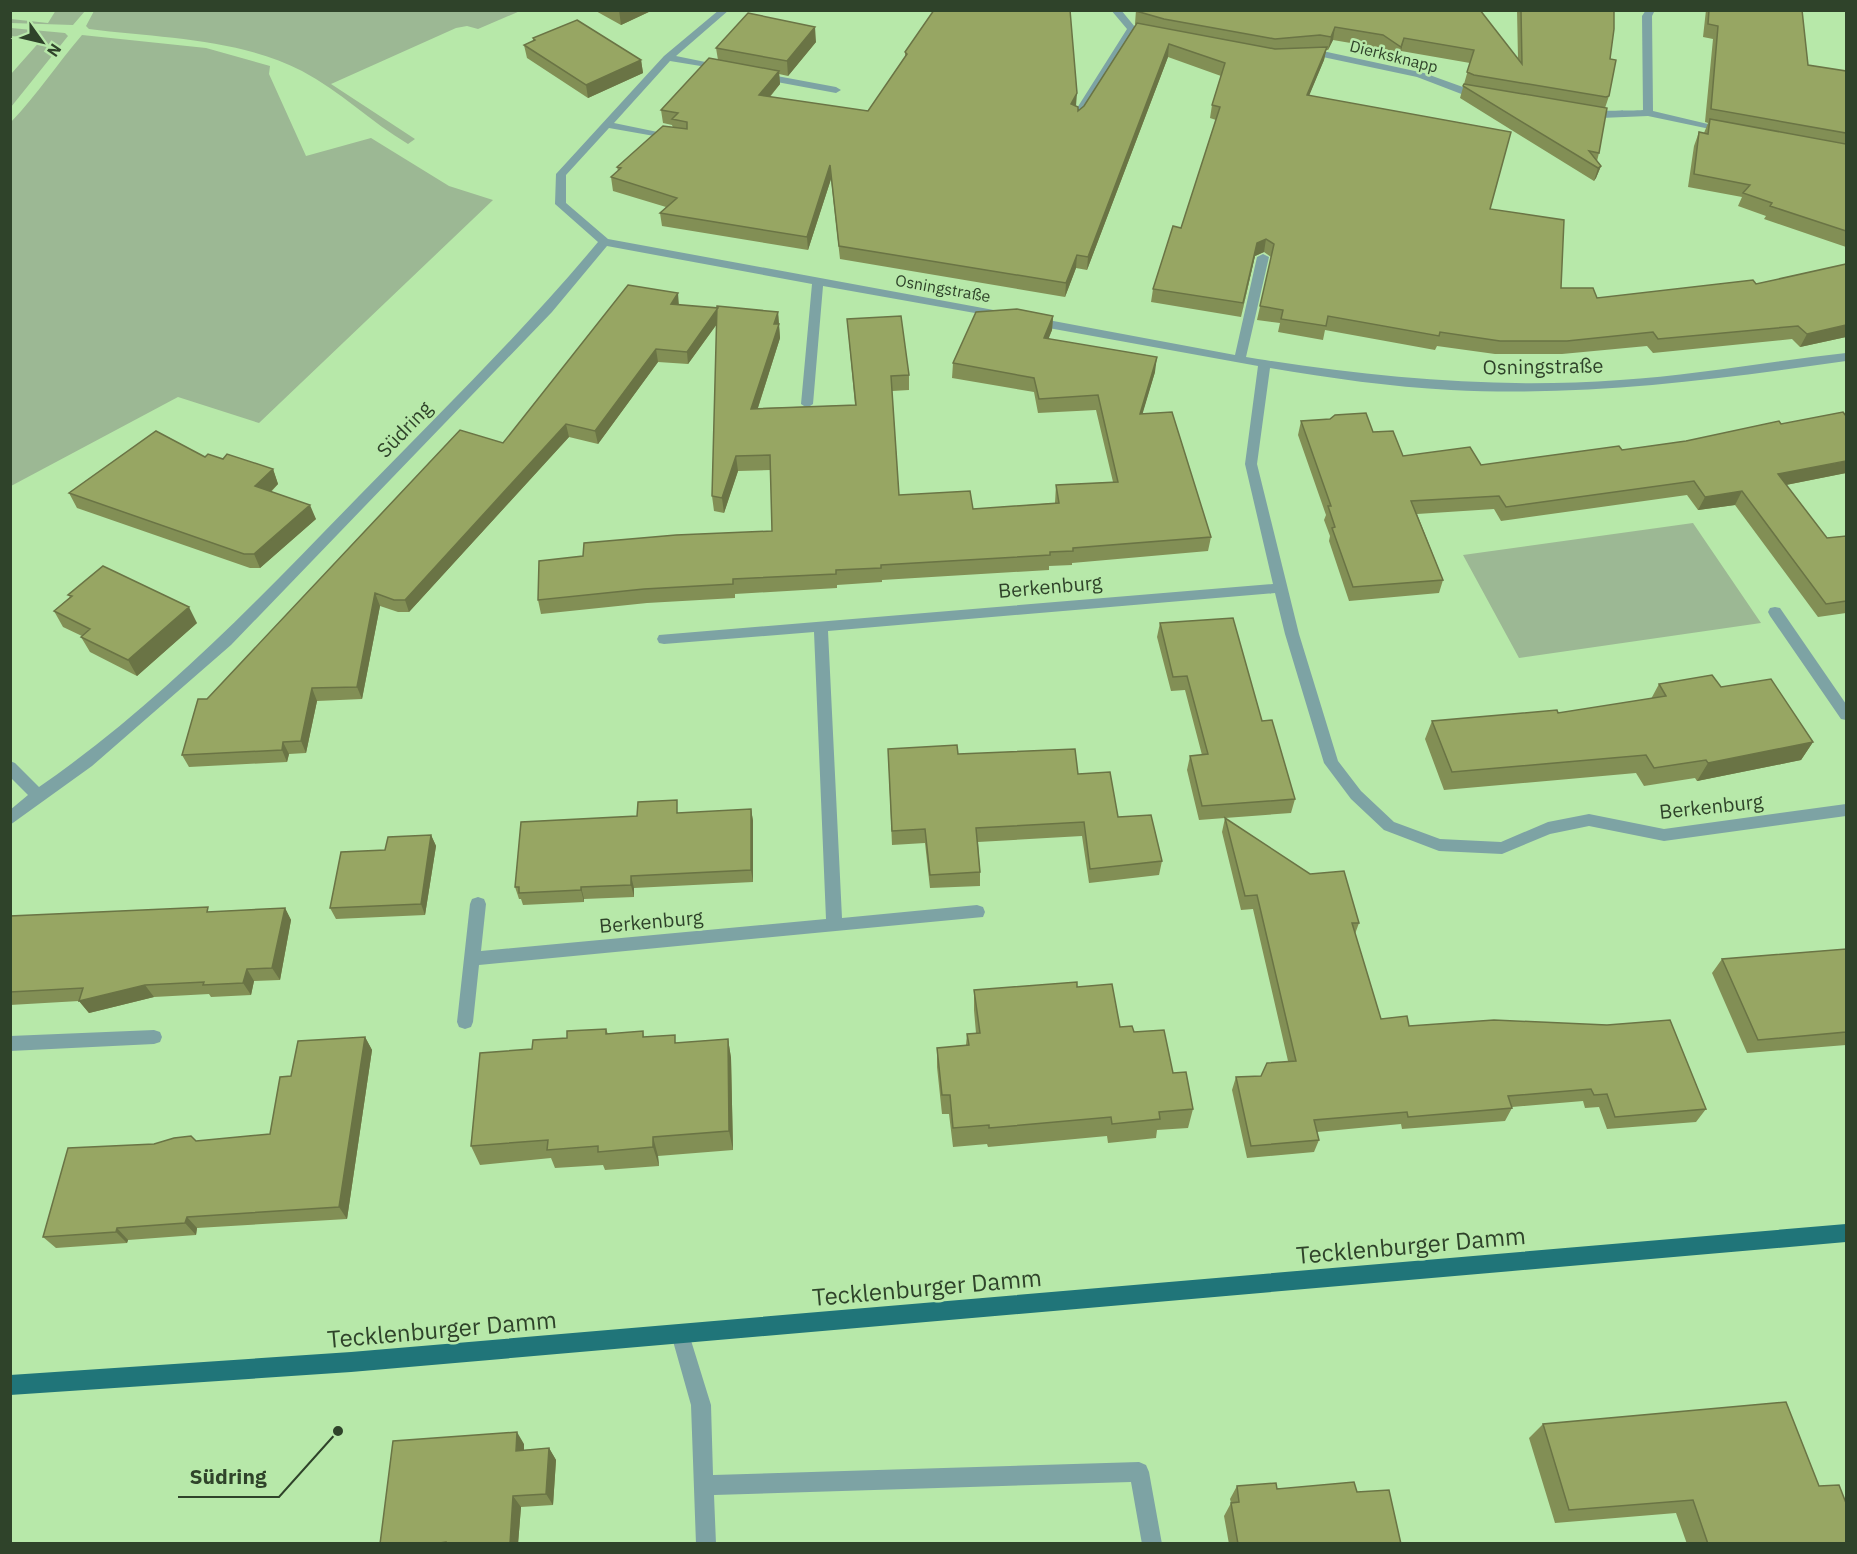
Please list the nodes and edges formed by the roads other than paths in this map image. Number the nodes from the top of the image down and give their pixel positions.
1 (725, 10) edge
2 (1114, 10) edge
3 (1652, 10) edge
4 (1132, 29) junction
5 (1161, 37) edge
6 (1295, 55) edge
7 (668, 58) junction
8 (737, 71) edge
9 (749, 74) edge
10 (836, 90) dead end
11 (1490, 97) edge
12 (1579, 111) edge
13 (1648, 112) junction
14 (1077, 116) edge
15 (608, 125) junction
16 (1732, 132) edge
17 (683, 139) edge
18 (604, 242) junction
19 (1263, 257) edge
20 (818, 283) junction
21 (1846, 357) edge
22 (1240, 358) junction
23 (1265, 363) junction
24 (807, 404) edge
25 (1282, 588) junction
26 (1774, 612) dead end
27 (821, 626) junction
28 (663, 639) dead end
29 (1846, 716) edge
30 (10, 767) edge
31 (38, 796) junction
32 (1846, 810) edge
33 (10, 819) edge
34 (478, 904) dead end
35 (977, 912) dead end
36 (834, 926) junction
37 (471, 959) junction
38 (465, 1022) dead end
39 (154, 1037) dead end
40 (10, 1044) edge
41 (1846, 1233) edge
42 (680, 1334) junction
43 (10, 1385) edge
44 (704, 1485) junction
45 (706, 1544) edge
46 (1152, 1544) edge

1 - 7 street
2 - 4 street
3 - 13 street
4 - 5 street
4 - 14 street
6 - 11 street, Dierksknapp
7 - 8 street
7 - 15 street
9 - 10 street
12 - 13 street
13 - 16 street
15 - 17 street
15 - 18 street
18 - 20 street, Osningstraße
18 - 31 street, Südring
19 - 22 street
20 - 22 street, Osningstraße
20 - 24 street
21 - 23 street, Osningstraße
22 - 23 street, Osningstraße
23 - 25 street, Berkenburg
25 - 27 street, Berkenburg
25 - 32 street, Berkenburg
26 - 29 street
27 - 28 street, Berkenburg
27 - 36 street
30 - 31 street
31 - 33 street, Südring
34 - 37 street
35 - 36 street, Berkenburg
36 - 37 street, Berkenburg
37 - 38 street
39 - 40 street
41 - 42 main road, Tecklenburger Damm
42 - 43 main road, Tecklenburger Damm
42 - 44 street
44 - 45 street
44 - 46 street

